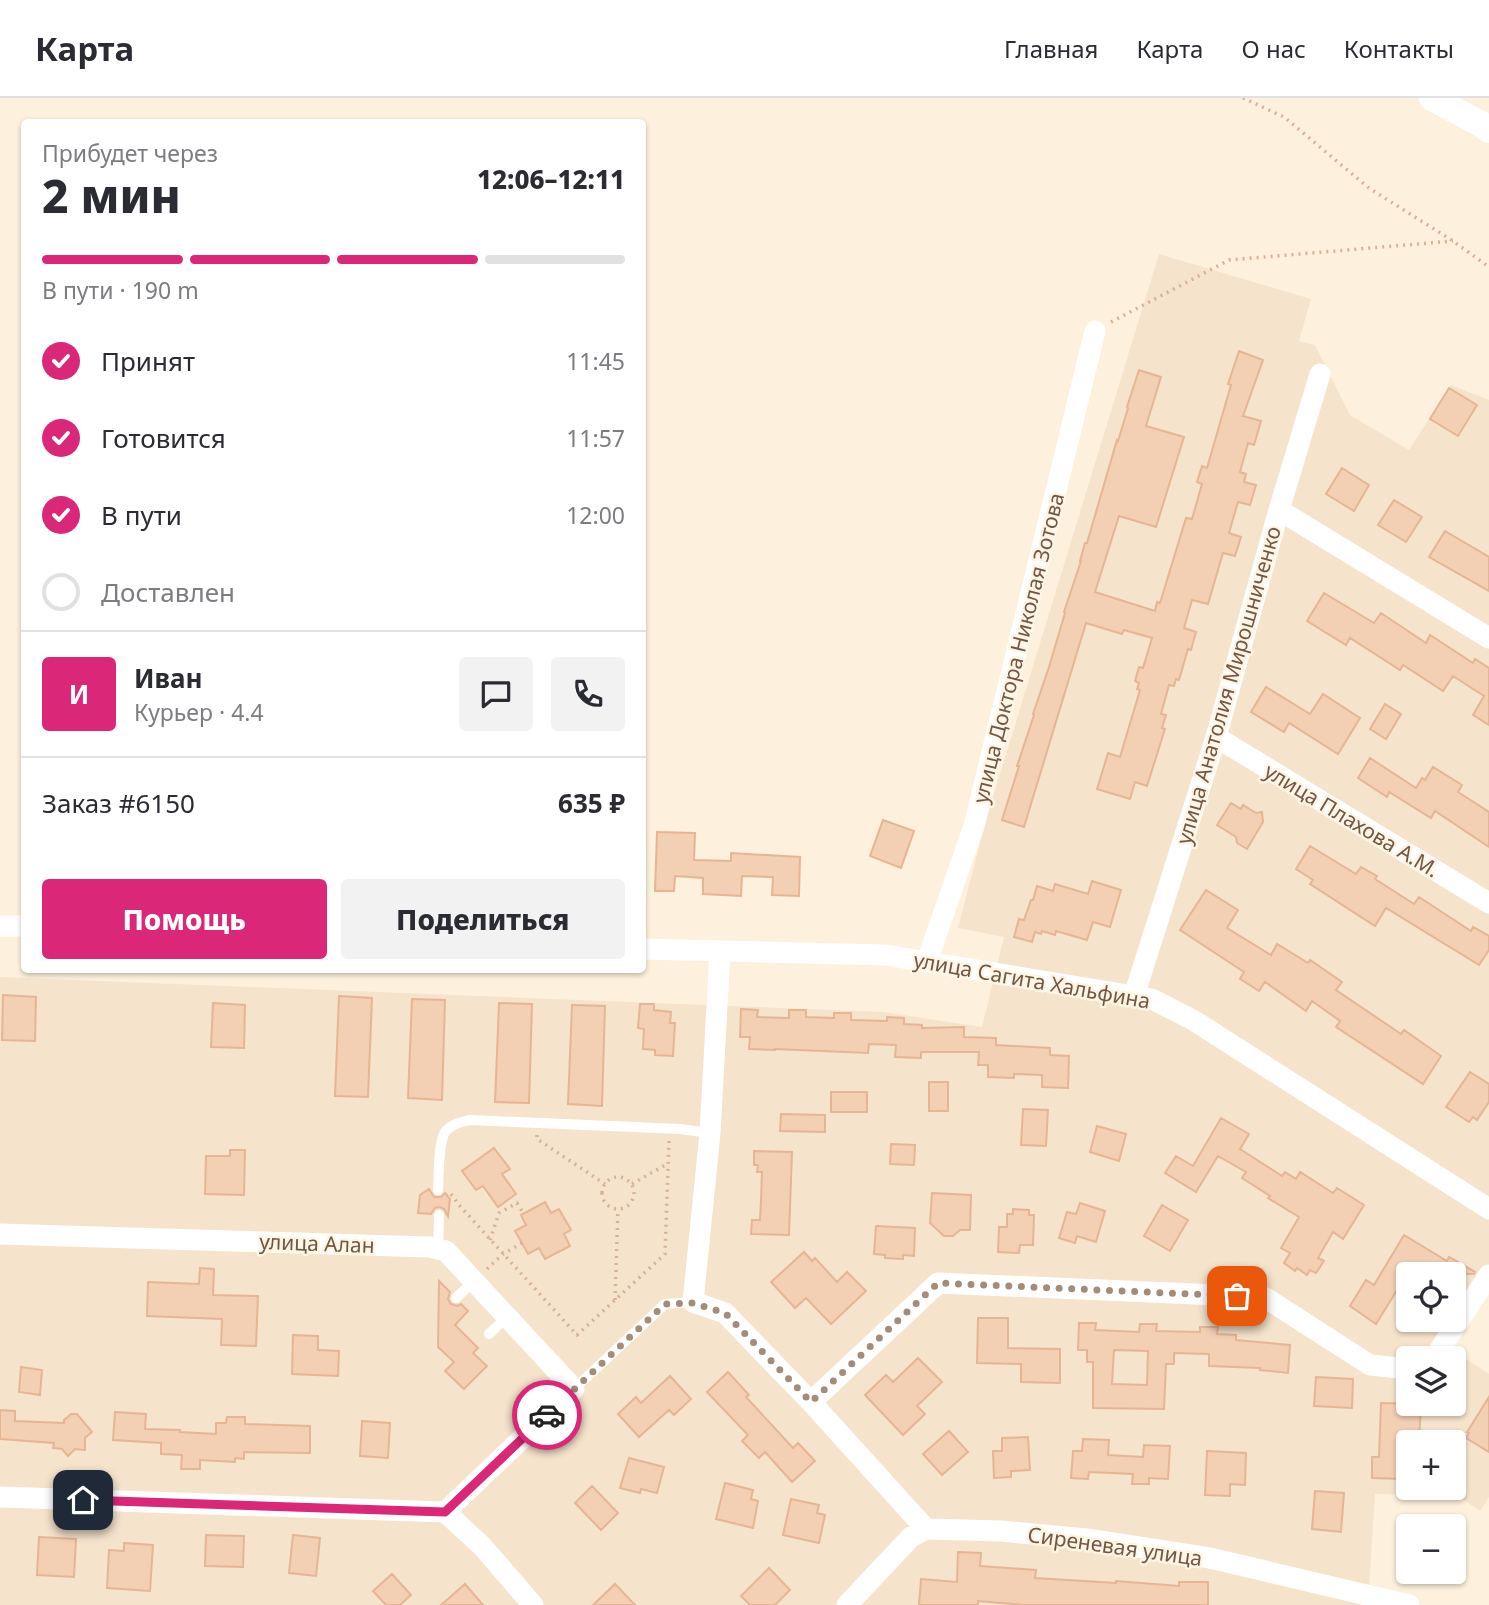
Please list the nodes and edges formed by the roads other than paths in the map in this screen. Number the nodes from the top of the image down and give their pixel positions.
1 (1432, 98) edge
2 (1489, 130) edge
3 (1095, 331) road end
4 (1320, 374) dead end
5 (1279, 510) junction
6 (1489, 638) edge
7 (1216, 737) junction
8 (1489, 903) edge
9 (0, 926) edge
10 (21, 926) edge
11 (646, 949) edge
12 (720, 952) junction
13 (927, 961) junction
14 (1134, 996) junction
15 (710, 1133) junction
16 (438, 1184) road end
17 (1489, 1209) edge
18 (439, 1215) dead end
19 (0, 1234) edge
20 (438, 1249) junction
21 (1489, 1275) edge
22 (474, 1281) junction
23 (456, 1298) dead end
24 (693, 1303) junction
25 (507, 1317) junction
26 (489, 1334) dead end
27 (1442, 1346) edge
28 (1396, 1368) edge
29 (574, 1389) junction
30 (811, 1402) junction
31 (0, 1497) edge
32 (445, 1512) junction
33 (926, 1530) junction
34 (533, 1605) edge
35 (847, 1605) edge
36 (1409, 1605) edge

1 - 2 street
3 - 13 street, улица Доктора Николая Зотова
4 - 5 street, улица Анатолия Мирошниченко
5 - 6 street
5 - 7 street, улица Анатолия Мирошниченко
7 - 8 street, улица Плахова А.М.
7 - 14 street, улица Анатолия Мирошниченко
9 - 10 street
11 - 12 street, улица Сагита Хальфина
12 - 13 street, улица Сагита Хальфина
12 - 15 street
13 - 14 street, улица Сагита Хальфина
14 - 17 street, улица Сагита Хальфина
15 - 16 lane
15 - 24 street
18 - 20 lane
19 - 20 street, улица Алан
20 - 22 street
21 - 27 street
22 - 23 lane
22 - 25 street
24 - 29 lane
24 - 30 street
25 - 26 lane
25 - 29 street
28 - 30 street
29 - 32 street
30 - 33 street
31 - 32 street
32 - 34 street
33 - 35 street
33 - 36 street, Сиреневая улица

